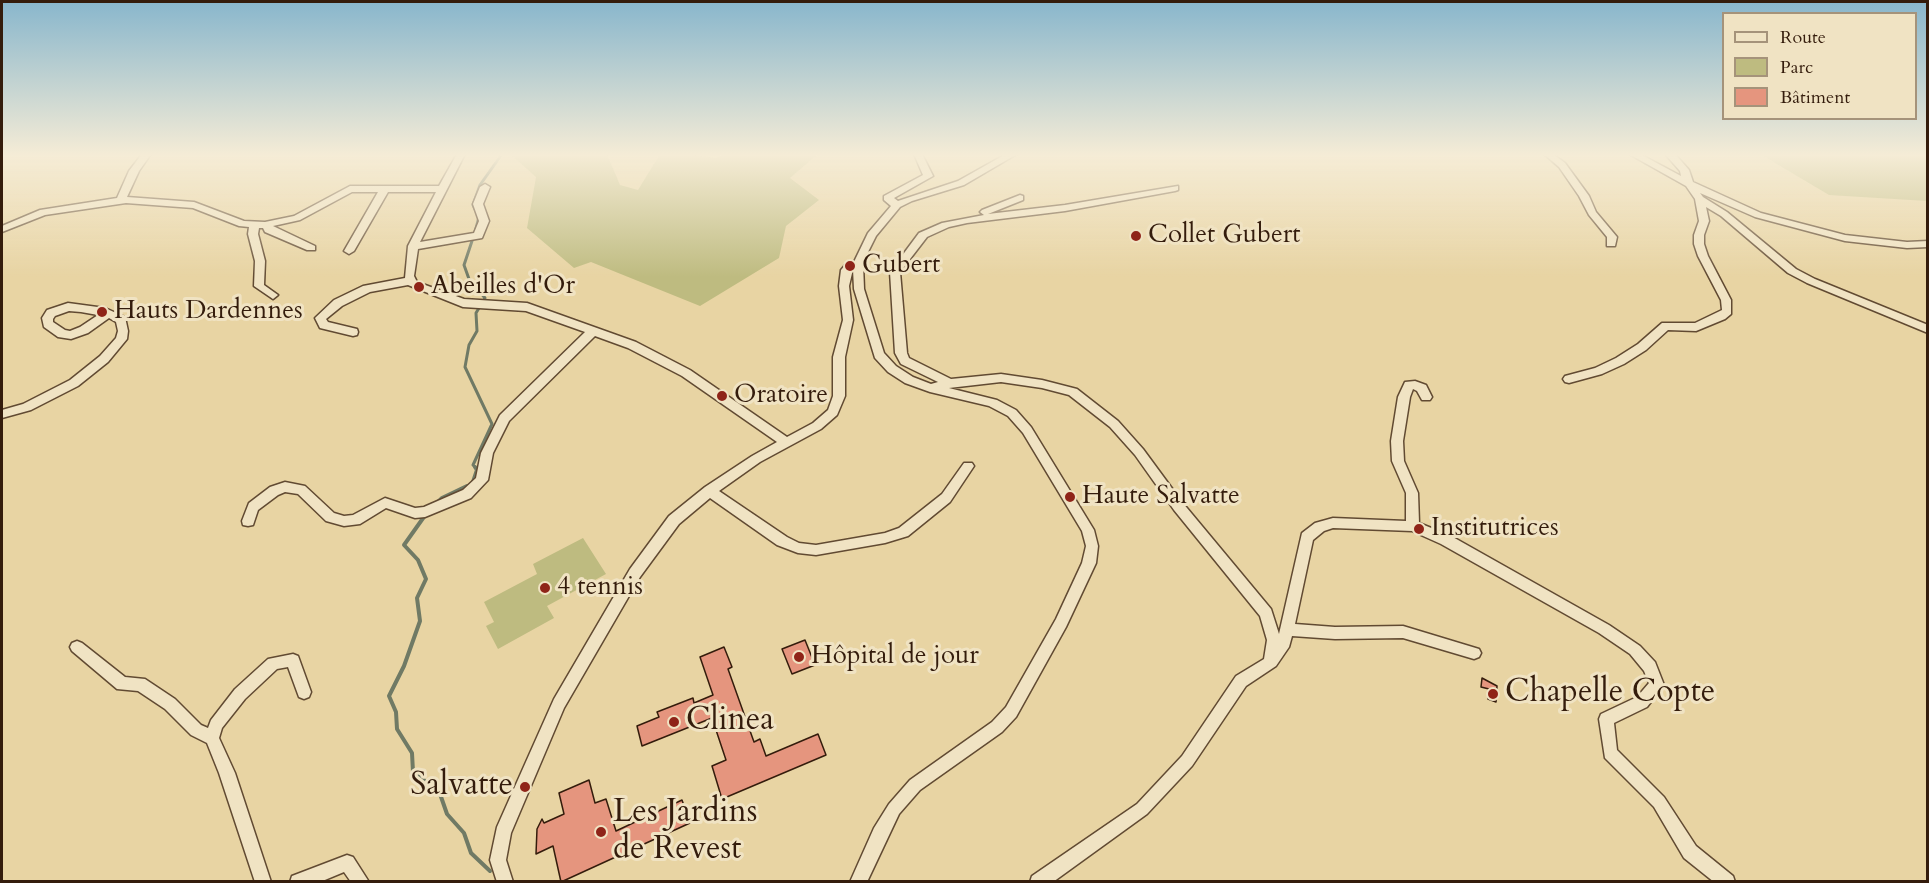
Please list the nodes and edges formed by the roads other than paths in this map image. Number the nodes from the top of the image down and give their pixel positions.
1 (123, 195) edge
2 (337, 195) edge
3 (381, 195) edge
4 (439, 195) edge
5 (482, 195) edge
6 (892, 195) edge
7 (921, 195) edge
8 (1135, 195) edge
9 (1583, 195) edge
10 (1697, 195) edge
11 (1713, 195) edge
12 (1020, 198) dead end
13 (1700, 199) junction
14 (121, 200) junction
15 (897, 205) junction
16 (967, 220) junction
17 (267, 225) junction
18 (254, 226) junction
19 (2, 229) edge
20 (1611, 244) dead end
21 (1928, 244) edge
22 (413, 246) junction
23 (311, 248) dead end
24 (349, 251) dead end
25 (858, 264) junction
26 (410, 281) junction
27 (273, 295) dead end
28 (109, 313) junction
29 (1928, 329) edge
30 (593, 331) junction
31 (353, 332) dead end
32 (1569, 379) dead end
33 (950, 383) junction
34 (930, 388) junction
35 (1426, 397) dead end
36 (2, 414) edge
37 (786, 442) junction
38 (968, 466) dead end
39 (710, 491) junction
40 (248, 521) dead end
41 (1413, 526) junction
42 (1286, 630) junction
43 (77, 647) dead end
44 (1474, 653) dead end
45 (1271, 662) junction
46 (304, 692) dead end
47 (212, 738) junction
48 (263, 882) edge
49 (298, 882) edge
50 (361, 882) edge
51 (505, 882) edge
52 (858, 882) edge
53 (1038, 882) edge
54 (1727, 882) edge

1 - 14 street
2 - 17 street
3 - 24 street
4 - 22 street
5 - 22 street
6 - 15 street
7 - 15 street
8 - 16 street
9 - 20 street
10 - 13 street
11 - 21 street
12 - 16 street
13 - 29 street
13 - 32 street
14 - 18 street
14 - 19 street
15 - 25 street
16 - 33 street
17 - 18 street
17 - 23 street
18 - 27 street
22 - 26 street
25 - 34 street
25 - 37 street
26 - 30 street
26 - 31 street
28 - 28 street
28 - 36 street
30 - 37 street
30 - 40 street
33 - 34 street
33 - 45 street
34 - 52 street
35 - 41 street
37 - 39 street
38 - 39 street
39 - 51 street
41 - 42 street
41 - 54 street
42 - 44 street
42 - 45 street
43 - 47 street
45 - 53 street
46 - 47 street
47 - 48 street
49 - 50 street

